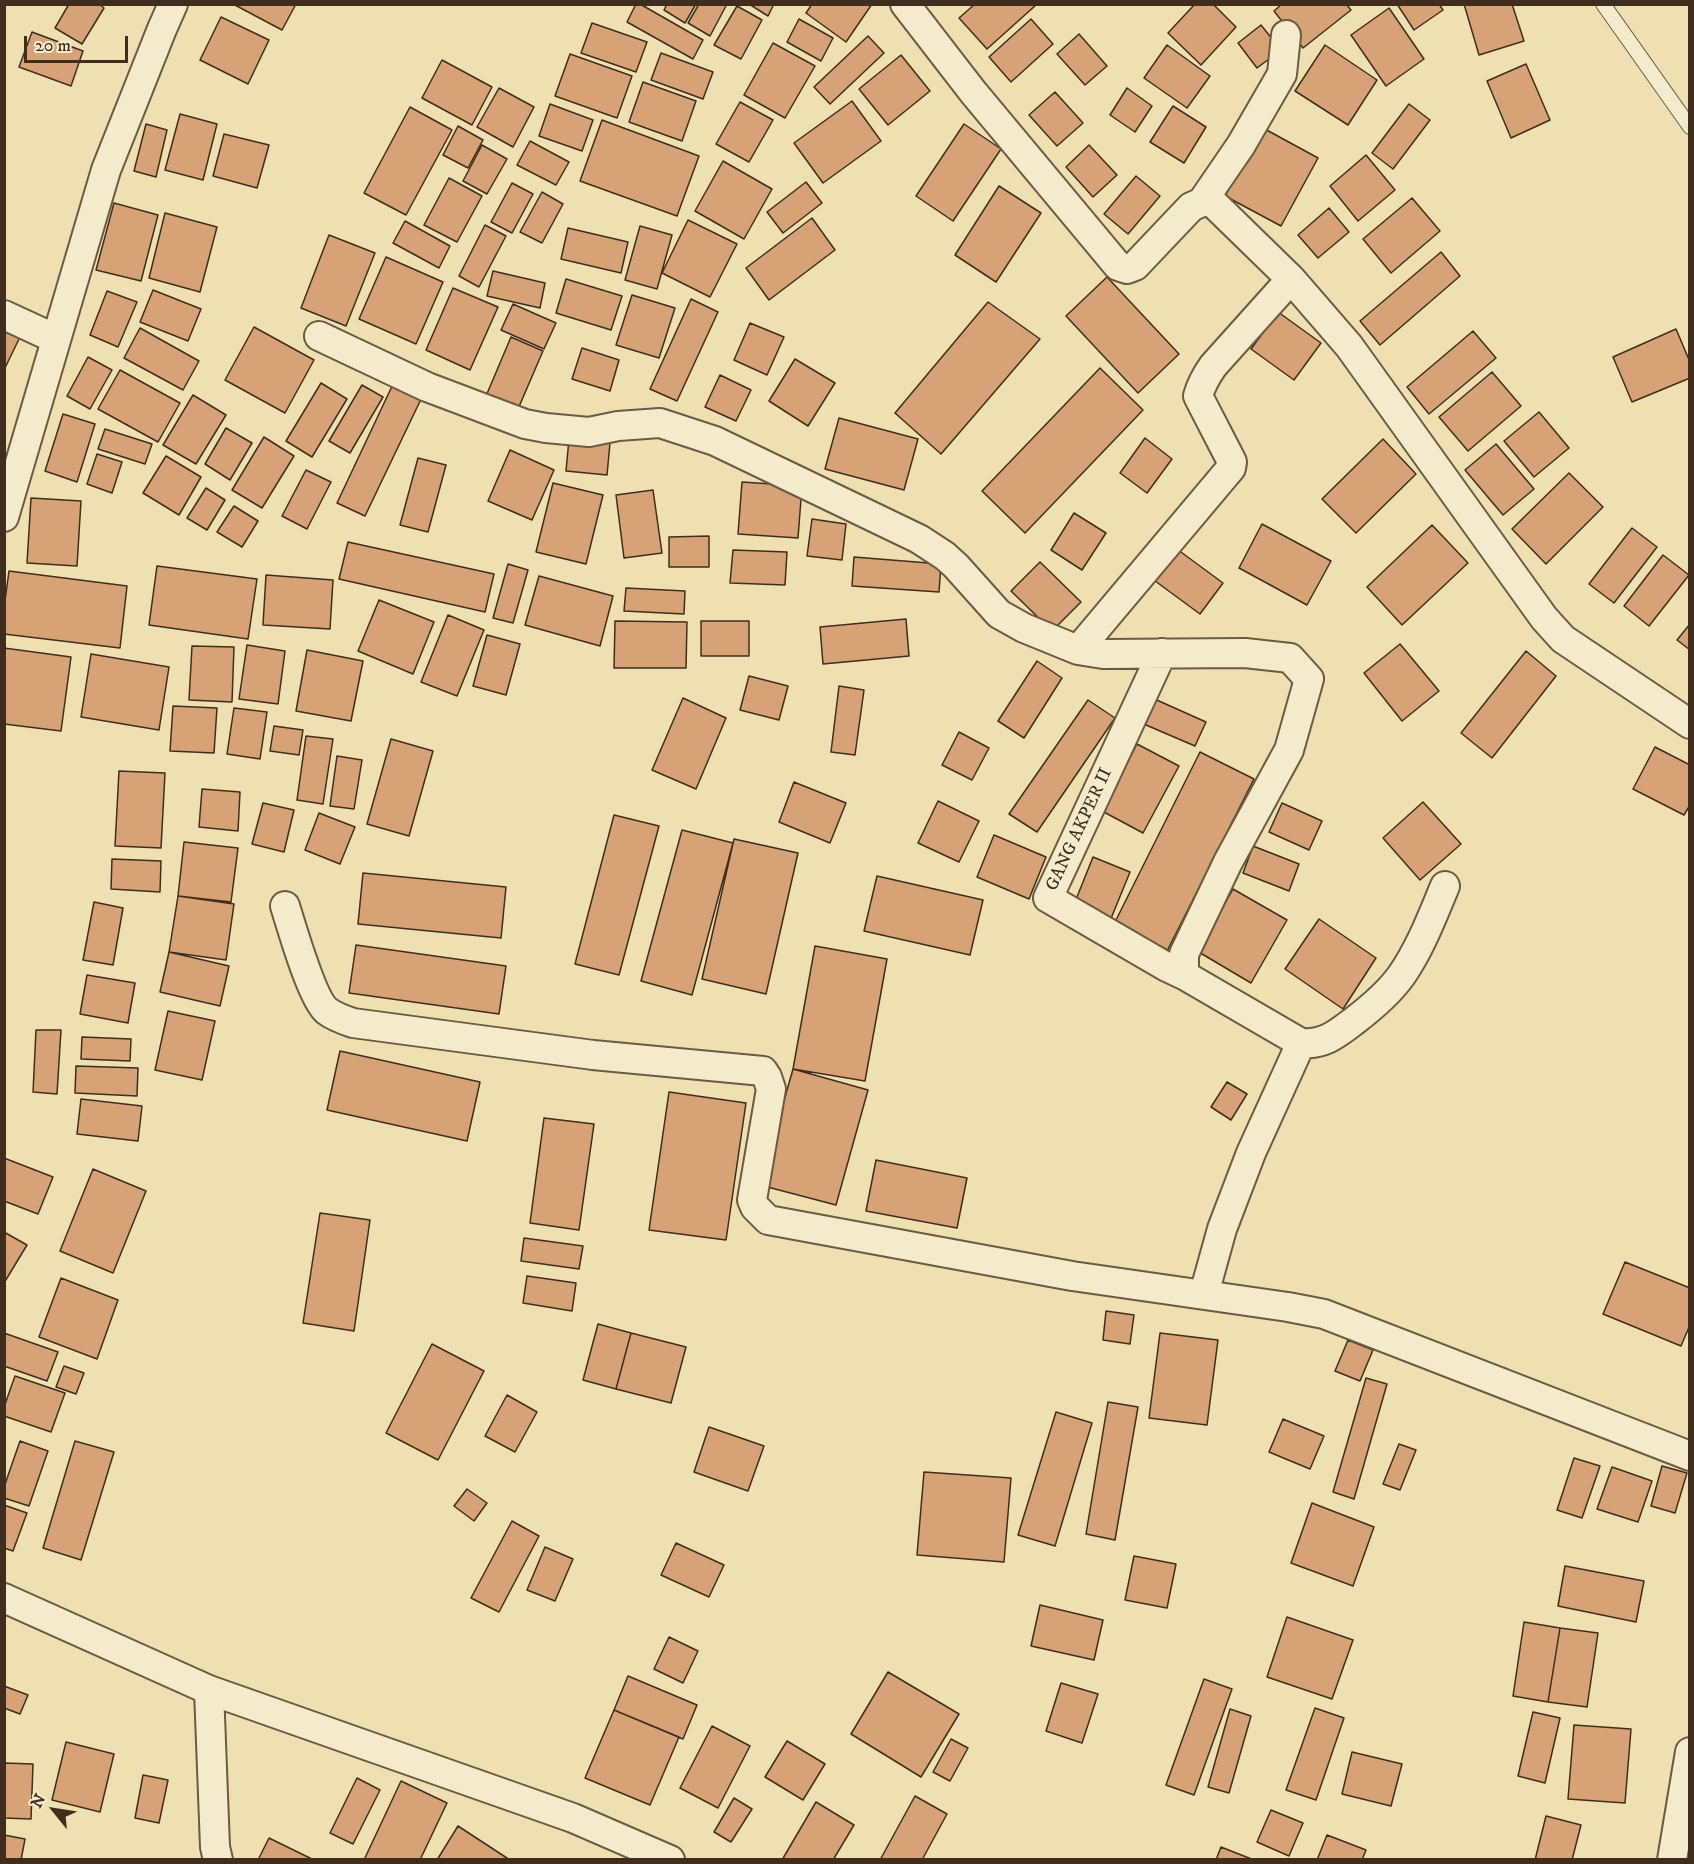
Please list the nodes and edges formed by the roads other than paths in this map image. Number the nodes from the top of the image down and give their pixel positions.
1 (173, 4) edge
2 (905, 4) edge
3 (1603, 4) edge
4 (1286, 35) dead end
5 (1689, 127) edge
6 (1202, 202) junction
7 (1291, 279) junction
8 (4, 315) edge
9 (319, 336) dead end
10 (56, 339) junction
11 (4, 517) edge
12 (1078, 650) junction
13 (1162, 653) junction
14 (1689, 724) edge
15 (1445, 886) dead end
16 (285, 906) dead end
17 (1184, 975) junction
18 (1301, 1043) junction
19 (1204, 1294) junction
20 (1689, 1456) edge
21 (4, 1598) edge
22 (209, 1690) junction
23 (1689, 1752) edge
24 (218, 1860) edge
25 (670, 1860) edge
26 (1672, 1860) edge

1 - 10 street
2 - 6 street
3 - 5 lane
4 - 6 street
6 - 7 street
7 - 12 street
7 - 14 street
8 - 10 street
9 - 12 street
10 - 11 street
12 - 13 street
13 - 17 street, GANG AKPER II
13 - 17 street
15 - 18 street
16 - 19 street
17 - 18 street, GANG AKPER II
18 - 19 street
19 - 20 street
21 - 22 street
22 - 24 street
22 - 25 street
23 - 26 street

